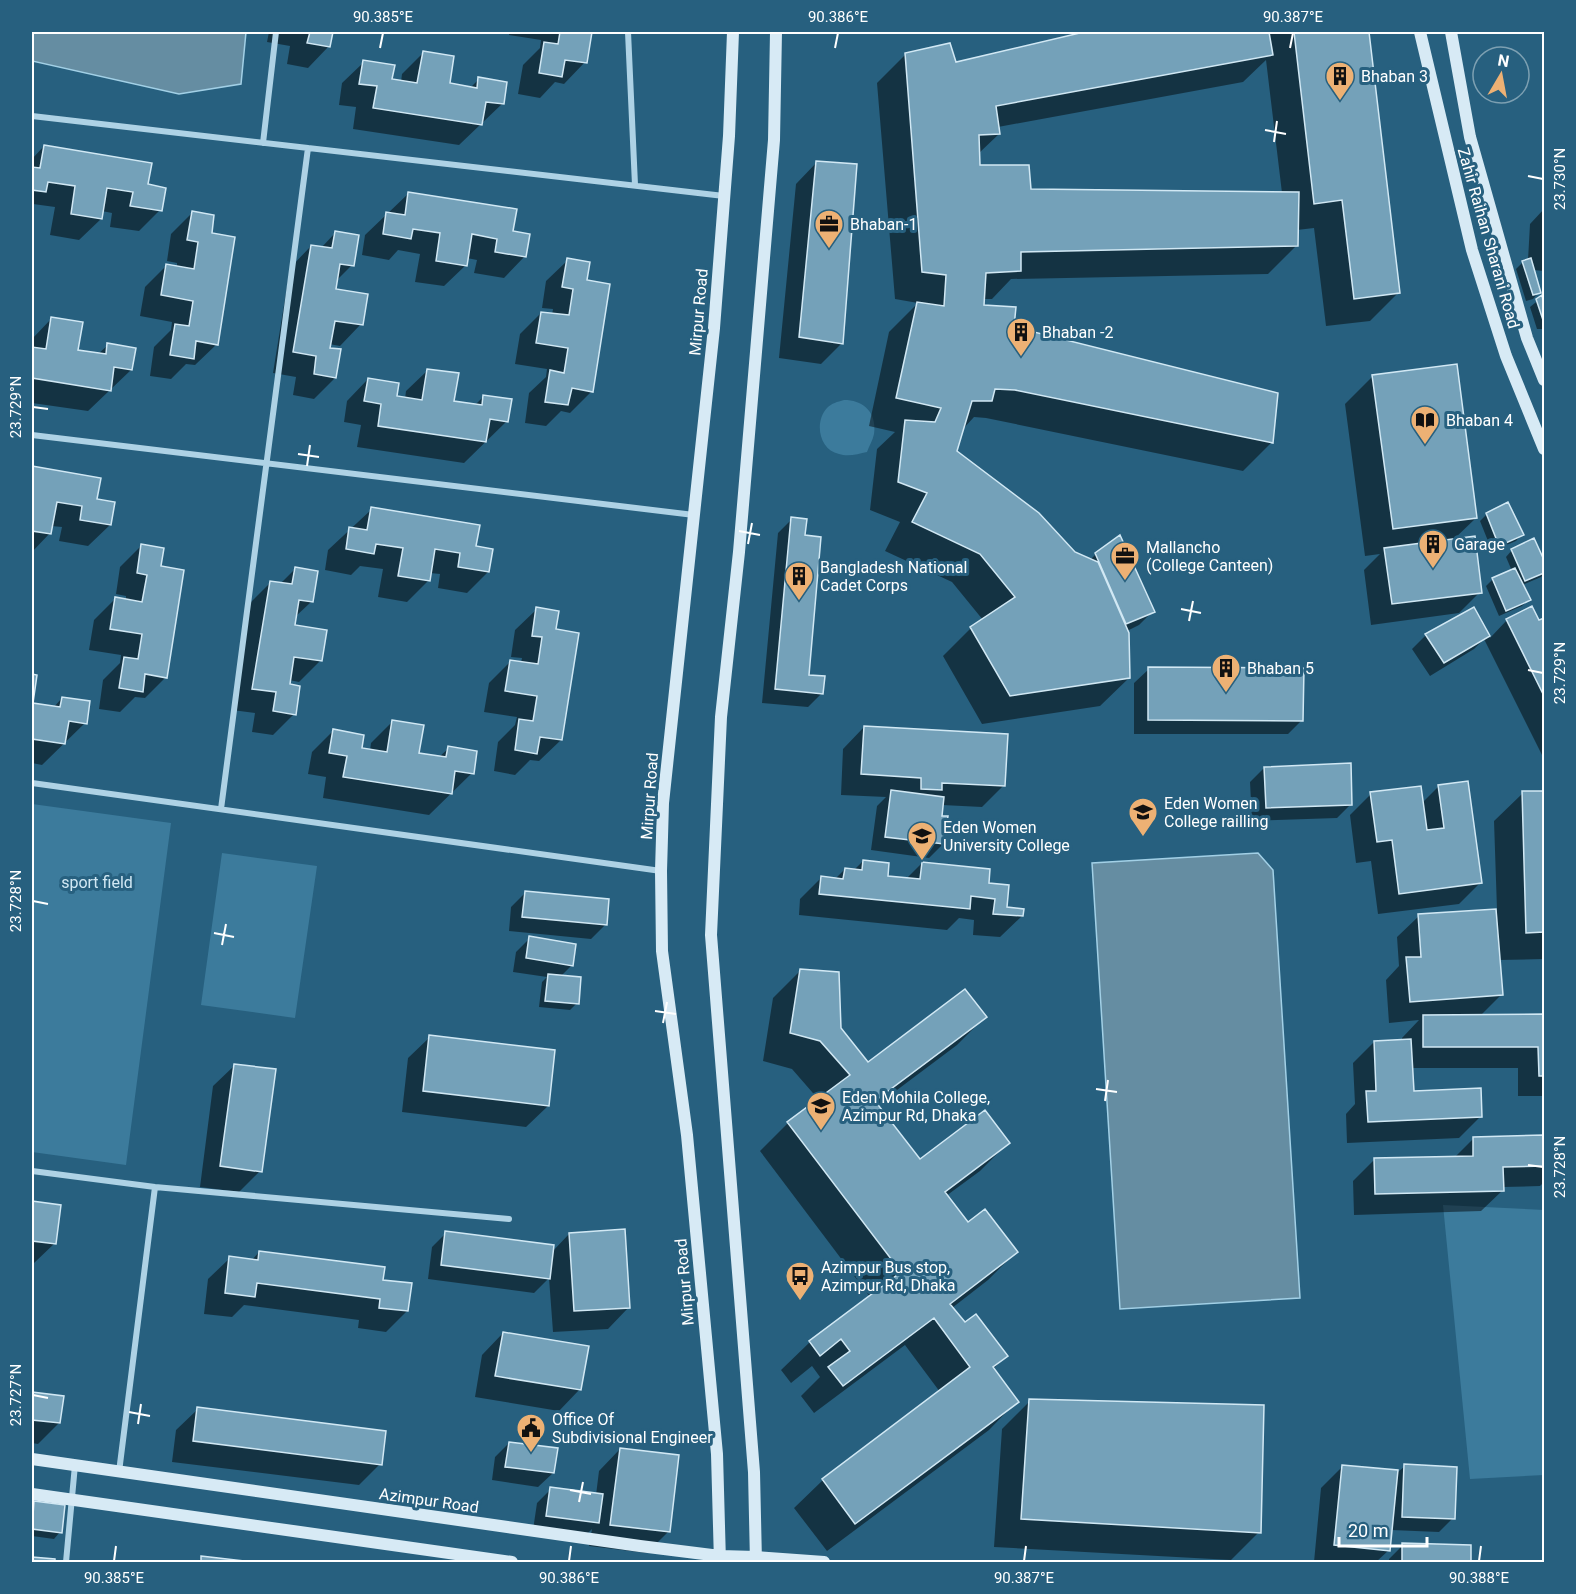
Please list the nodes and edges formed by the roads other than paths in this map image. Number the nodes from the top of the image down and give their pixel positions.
1 (276, 32) edge
2 (628, 32) edge
3 (733, 32) edge
4 (776, 32) edge
5 (1420, 32) edge
6 (1451, 32) edge
7 (32, 116) edge
8 (263, 143) junction
9 (308, 148) junction
10 (635, 185) junction
11 (725, 196) junction
12 (1545, 380) edge
13 (32, 435) edge
14 (1545, 449) edge
15 (267, 464) junction
16 (694, 515) junction
17 (32, 783) edge
18 (221, 809) junction
19 (661, 871) junction
20 (32, 1171) edge
21 (155, 1187) junction
22 (509, 1219) dead end
23 (32, 1459) edge
24 (75, 1464) junction
25 (119, 1472) junction
26 (32, 1494) edge
27 (71, 1500) junction
28 (720, 1560) edge
29 (756, 1560) edge
30 (66, 1563) edge
31 (512, 1563) edge
32 (824, 1563) edge

1 - 8 street
2 - 10 street
3 - 11 main road, Mirpur Road
4 - 29 main road
5 - 14 main road, Zahir Raihan Sharani Road
6 - 12 main road
7 - 8 street
8 - 9 street
9 - 10 street
9 - 15 street
10 - 11 street
11 - 16 main road, Mirpur Road
13 - 15 street
15 - 16 street
15 - 18 street
16 - 19 main road, Mirpur Road
17 - 18 street
18 - 19 street
19 - 28 main road, Mirpur Road
20 - 21 street
21 - 22 street
21 - 25 street
23 - 24 main road, Azimpur Road
24 - 25 main road, Azimpur Road
24 - 27 street
25 - 28 main road, Azimpur Road
26 - 27 main road
27 - 30 street
27 - 31 main road
28 - 29 main road, Azimpur Road
29 - 32 main road, Azimpur Road

